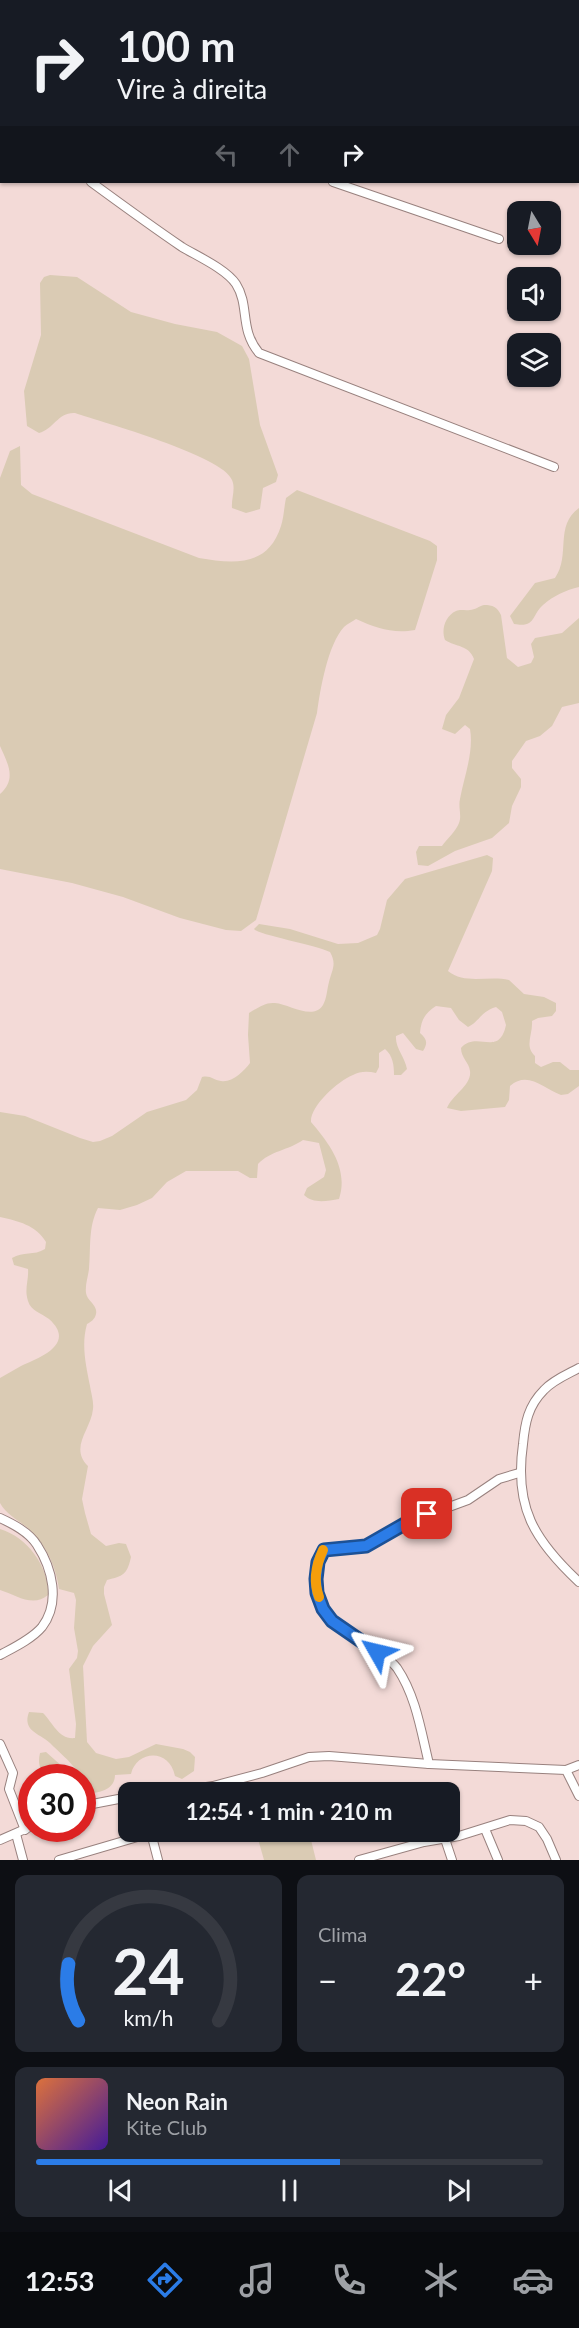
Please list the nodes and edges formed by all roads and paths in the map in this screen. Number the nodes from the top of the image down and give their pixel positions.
1 (93, 183) edge
2 (336, 183) edge
3 (499, 238) dead end
4 (554, 466) dead end
5 (579, 1368) edge
6 (519, 1473) junction
7 (0, 1518) edge
8 (579, 1582) edge
9 (0, 1655) edge
10 (0, 1744) edge
11 (429, 1764) junction
12 (579, 1766) edge
13 (566, 1770) junction
14 (223, 1782) edge
15 (579, 1796) edge
16 (118, 1799) edge
17 (96, 1803) edge
18 (18, 1807) edge
19 (485, 1829) junction
20 (16, 1834) joint
21 (460, 1835) edge
22 (0, 1840) edge
23 (120, 1842) edge
24 (153, 1842) edge
25 (424, 1842) edge
26 (446, 1842) edge
27 (23, 1860) edge
28 (59, 1860) edge
29 (158, 1860) edge
30 (359, 1860) edge
31 (452, 1860) edge
32 (498, 1860) edge
33 (556, 1860) edge

1 - 4 street
2 - 3 street
5 - 6 street
6 - 8 street
6 - 11 street
7 - 9 street
10 - 18 street
11 - 13 street
11 - 14 street
12 - 13 street
13 - 15 street
16 - 17 street
19 - 21 street
19 - 32 street
19 - 33 street
20 - 22 street
20 - 27 street
23 - 28 street
24 - 29 street
25 - 30 street
26 - 31 street

